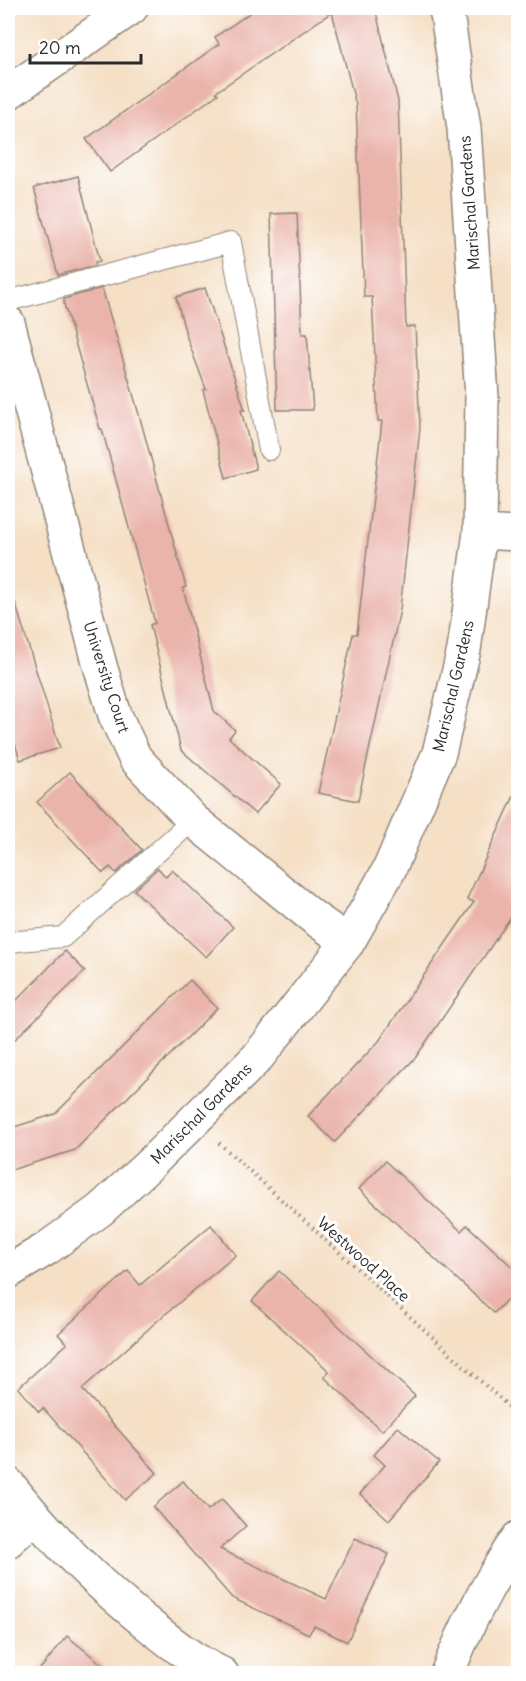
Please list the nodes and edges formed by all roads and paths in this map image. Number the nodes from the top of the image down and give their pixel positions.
1 (131, 8) edge
2 (445, 8) edge
3 (8, 93) edge
4 (8, 301) edge
5 (8, 322) edge
6 (269, 450) dead end
7 (480, 532) junction
8 (519, 534) edge
9 (193, 820) junction
10 (8, 942) edge
11 (348, 942) junction
12 (194, 1120) junction
13 (8, 1272) edge
14 (519, 1415) edge
15 (8, 1484) edge
16 (34, 1517) junction
17 (519, 1538) edge
18 (8, 1541) edge
19 (222, 1674) edge
20 (447, 1674) edge

1 - 3 street
2 - 7 street, Marischal Gardens
4 - 6 lane
5 - 9 street, University Court
7 - 8 street
7 - 11 street, Marischal Gardens
9 - 10 lane
9 - 11 street, University Court
11 - 12 street, Marischal Gardens
12 - 13 street, Marischal Gardens
12 - 14 path, Westwood Place
15 - 16 street
16 - 18 street
16 - 19 street
17 - 20 street

